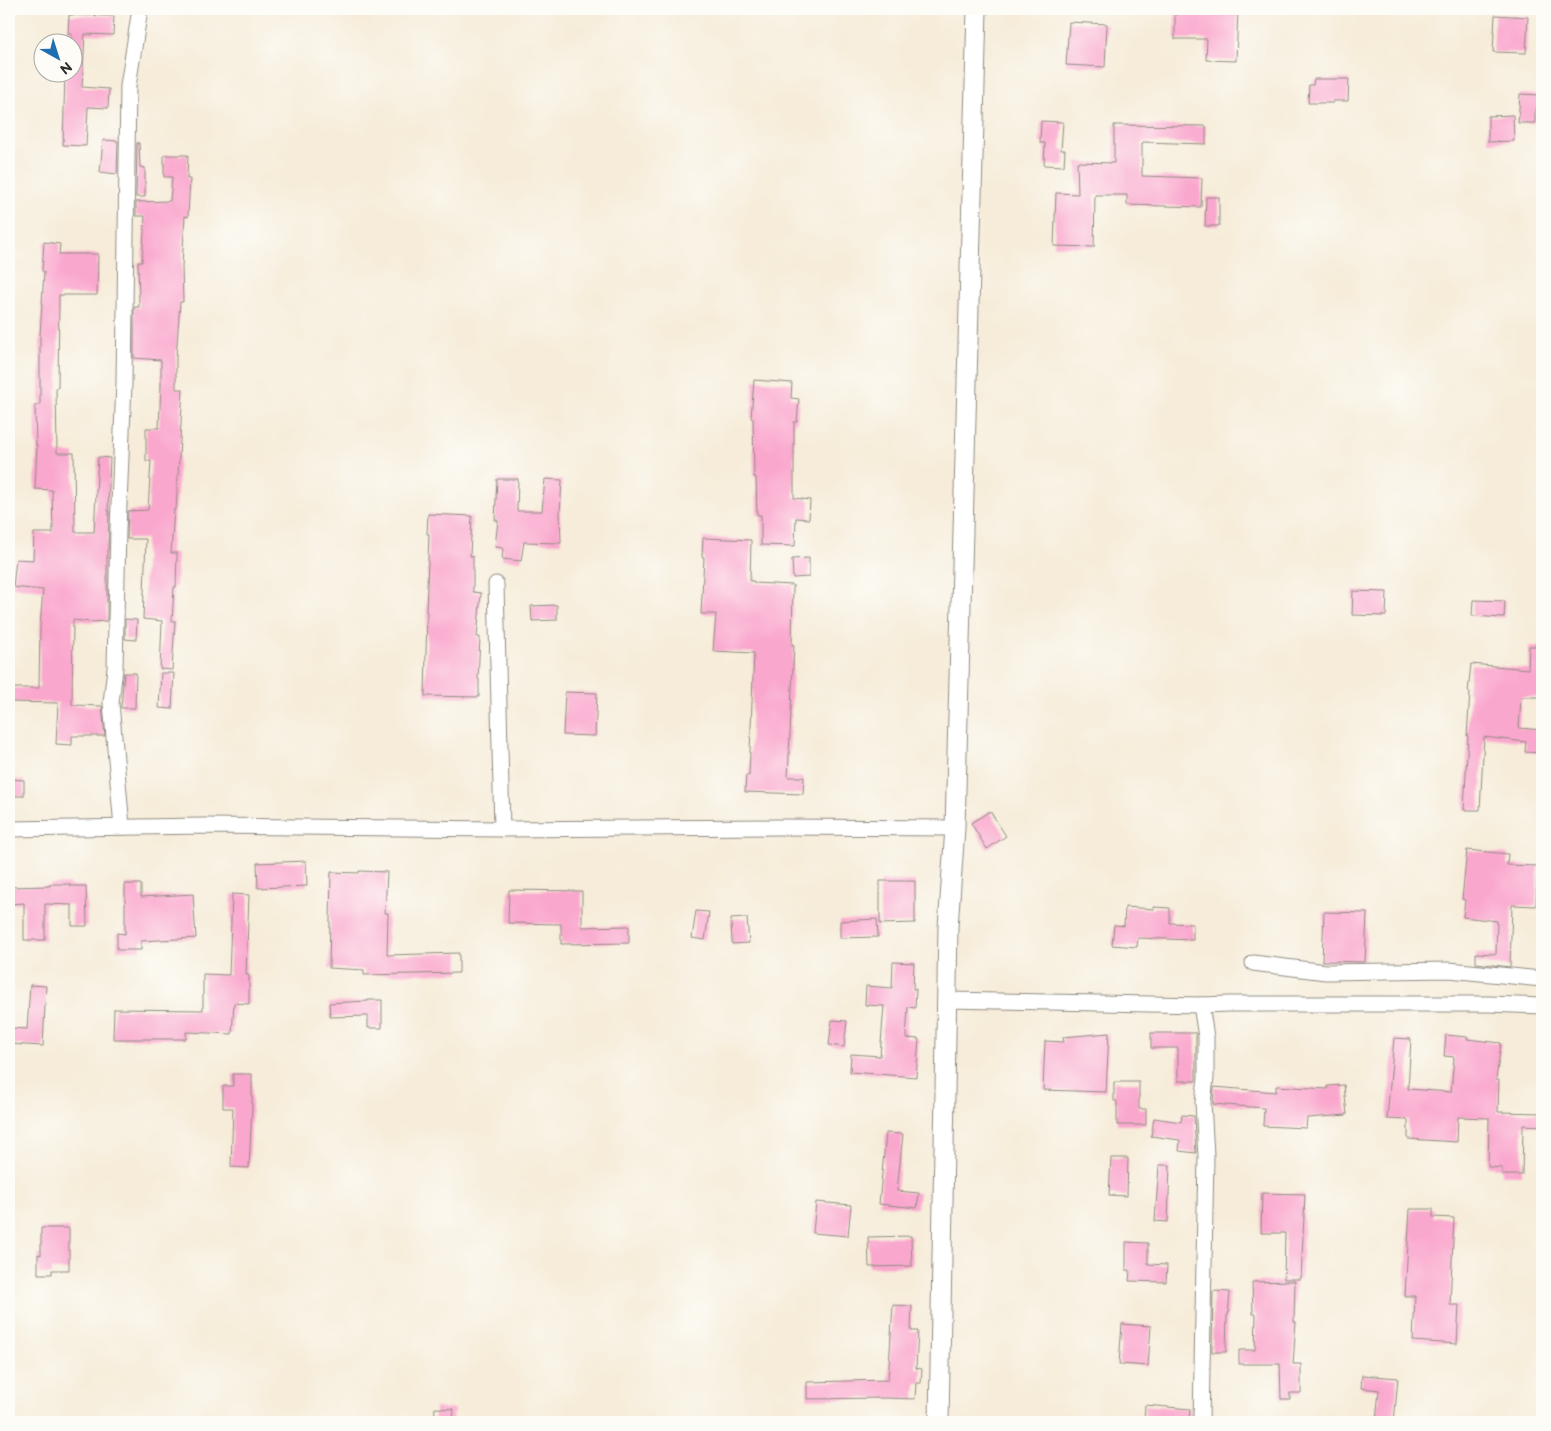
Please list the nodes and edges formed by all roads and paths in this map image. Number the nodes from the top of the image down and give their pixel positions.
1 (140, 9) edge
2 (977, 9) edge
3 (496, 584) dead end
4 (122, 827) junction
5 (955, 828) junction
6 (9, 829) edge
7 (502, 829) junction
8 (1253, 963) dead end
9 (1542, 979) edge
10 (947, 1000) junction
11 (1200, 1005) junction
12 (1542, 1006) edge
13 (939, 1422) edge
14 (1201, 1422) edge

1 - 4 street
2 - 5 street
3 - 7 street
4 - 6 street
4 - 7 street
5 - 7 street
5 - 10 street
8 - 9 street
10 - 11 street
10 - 13 street
11 - 12 street
11 - 14 street

